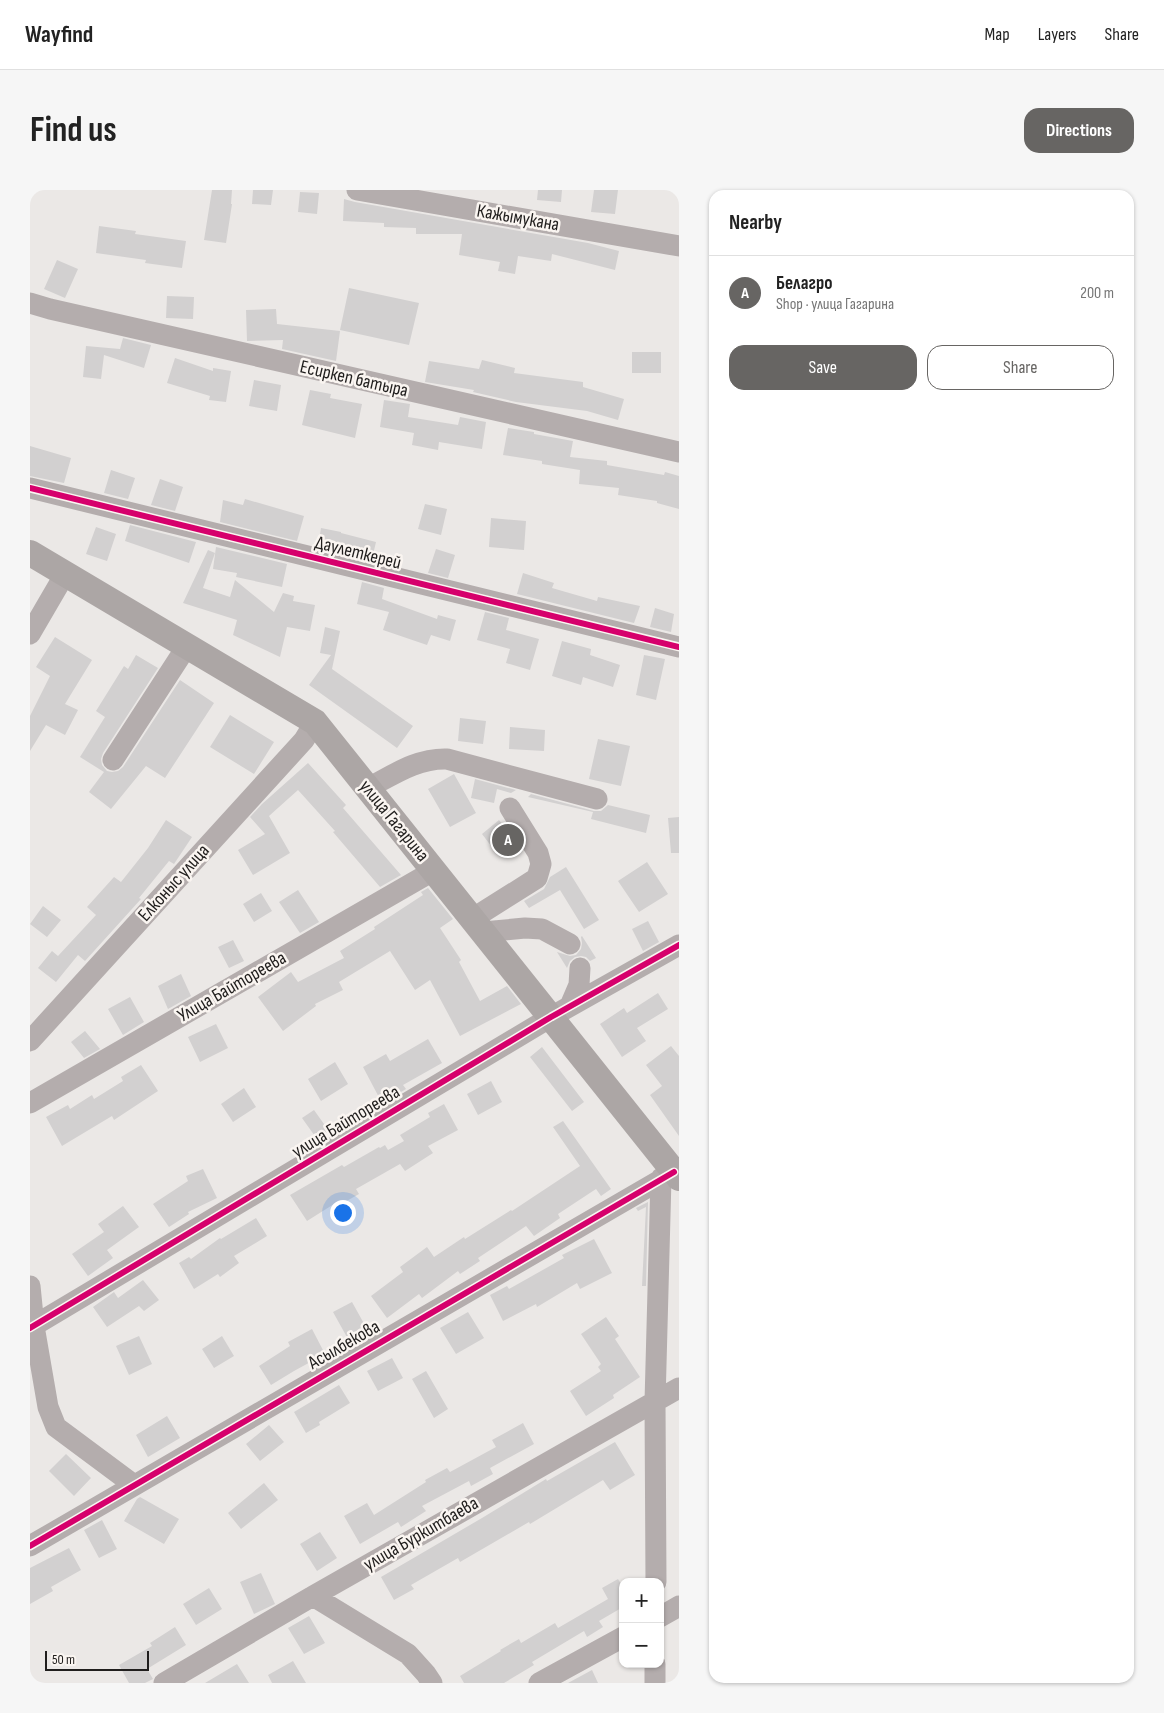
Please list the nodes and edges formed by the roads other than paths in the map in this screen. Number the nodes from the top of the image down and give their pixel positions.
1 (356, 190) edge
2 (679, 246) edge
3 (30, 303) edge
4 (679, 452) edge
5 (30, 488) edge
6 (30, 552) edge
7 (65, 574) junction
8 (30, 634) edge
9 (187, 646) junction
10 (679, 647) edge
11 (315, 722) junction
12 (113, 760) dead end
13 (368, 788) junction
14 (597, 799) dead end
15 (510, 808) dead end
16 (434, 870) junction
17 (478, 926) junction
18 (570, 944) dead end
19 (679, 945) edge
20 (580, 968) dead end
21 (560, 1012) junction
22 (30, 1041) edge
23 (30, 1103) edge
24 (671, 1176) edge
25 (30, 1286) edge
26 (32, 1327) edge
27 (679, 1388) edge
28 (655, 1402) junction
29 (134, 1485) junction
30 (30, 1546) edge
31 (656, 1578) edge
32 (313, 1596) junction
33 (679, 1606) edge
34 (664, 1615) edge
35 (619, 1639) edge
36 (655, 1668) edge
37 (164, 1683) edge
38 (432, 1683) edge
39 (539, 1683) edge
40 (655, 1683) edge

1 - 2 street, Кажымукана
3 - 4 street, Есиркеп батыра
5 - 10 street, Даулеткерей
6 - 7 main road, улица Гагарина
7 - 8 street
7 - 9 main road, улица Гагарина
9 - 11 main road, улица Гагарина
9 - 12 street
11 - 13 main road, улица Гагарина
11 - 22 street, Елконыс улица
13 - 14 street
13 - 16 main road, улица Гагарина
15 - 17 street
16 - 17 main road, улица Гагарина
16 - 23 street, Улица Байтореева
17 - 18 street
17 - 21 main road, улица Гагарина
19 - 21 street, улица Байтореева
20 - 21 street
21 - 24 main road, улица Гагарина
21 - 26 street, улица Байтореева
24 - 28 street
24 - 29 street, Асылбекова
25 - 26 street
26 - 29 street
27 - 28 street, улица Буркитбаева
28 - 31 street
28 - 32 street, улица Буркитбаева
29 - 30 street, Асылбекова
32 - 37 street, улица Буркитбаева
32 - 38 street
33 - 34 street
35 - 39 street
36 - 40 street

